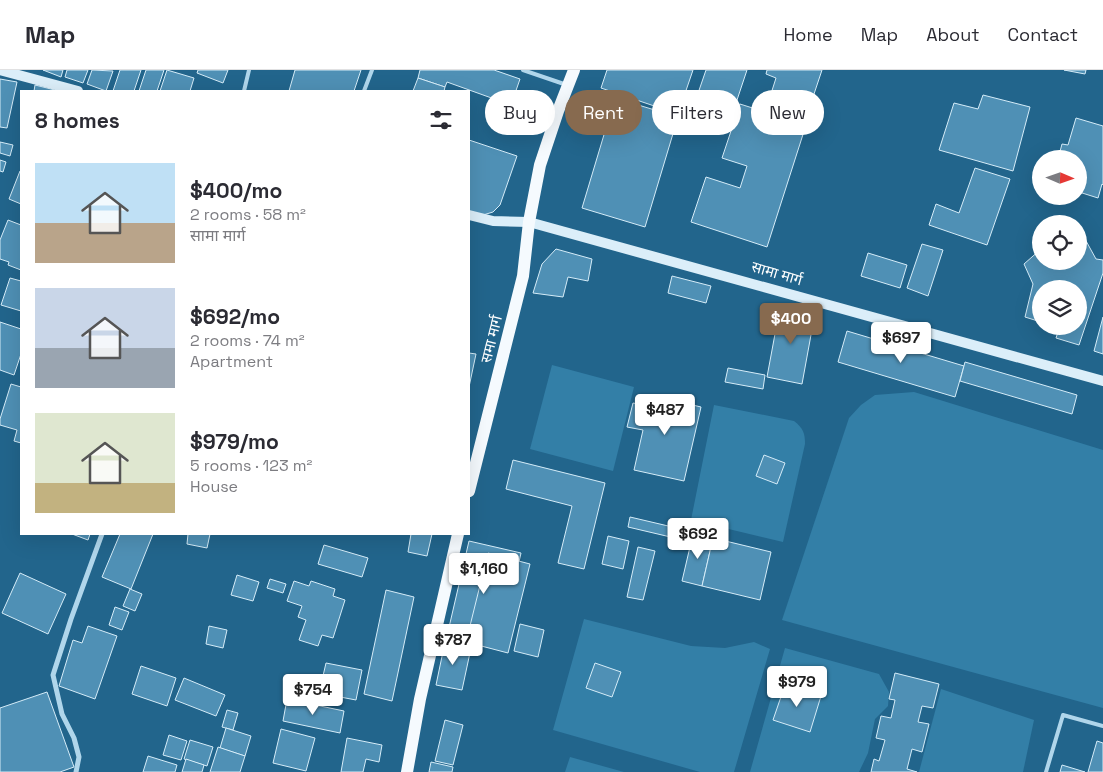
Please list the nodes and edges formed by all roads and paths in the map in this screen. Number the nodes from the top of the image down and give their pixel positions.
1 (0, 70) edge
2 (249, 70) edge
3 (372, 70) edge
4 (523, 70) edge
5 (568, 70) edge
6 (574, 70) edge
7 (564, 84) junction
8 (74, 90) edge
9 (244, 90) edge
10 (364, 90) edge
11 (558, 111) junction
12 (470, 215) edge
13 (529, 222) junction
14 (1103, 381) edge
15 (470, 487) edge
16 (102, 535) edge
17 (458, 535) edge
18 (1103, 726) edge
19 (76, 772) edge
20 (407, 772) edge
21 (1046, 772) edge

1 - 8 main road
2 - 9 lane
3 - 10 lane
4 - 7 lane
5 - 7 main road
6 - 11 main road
7 - 11 main road
11 - 13 main road
12 - 13 main road, सामा मार्ग
13 - 14 main road, सामा मार्ग
13 - 15 main road, समा मार्ग
16 - 19 street
17 - 20 main road
18 - 21 lane

